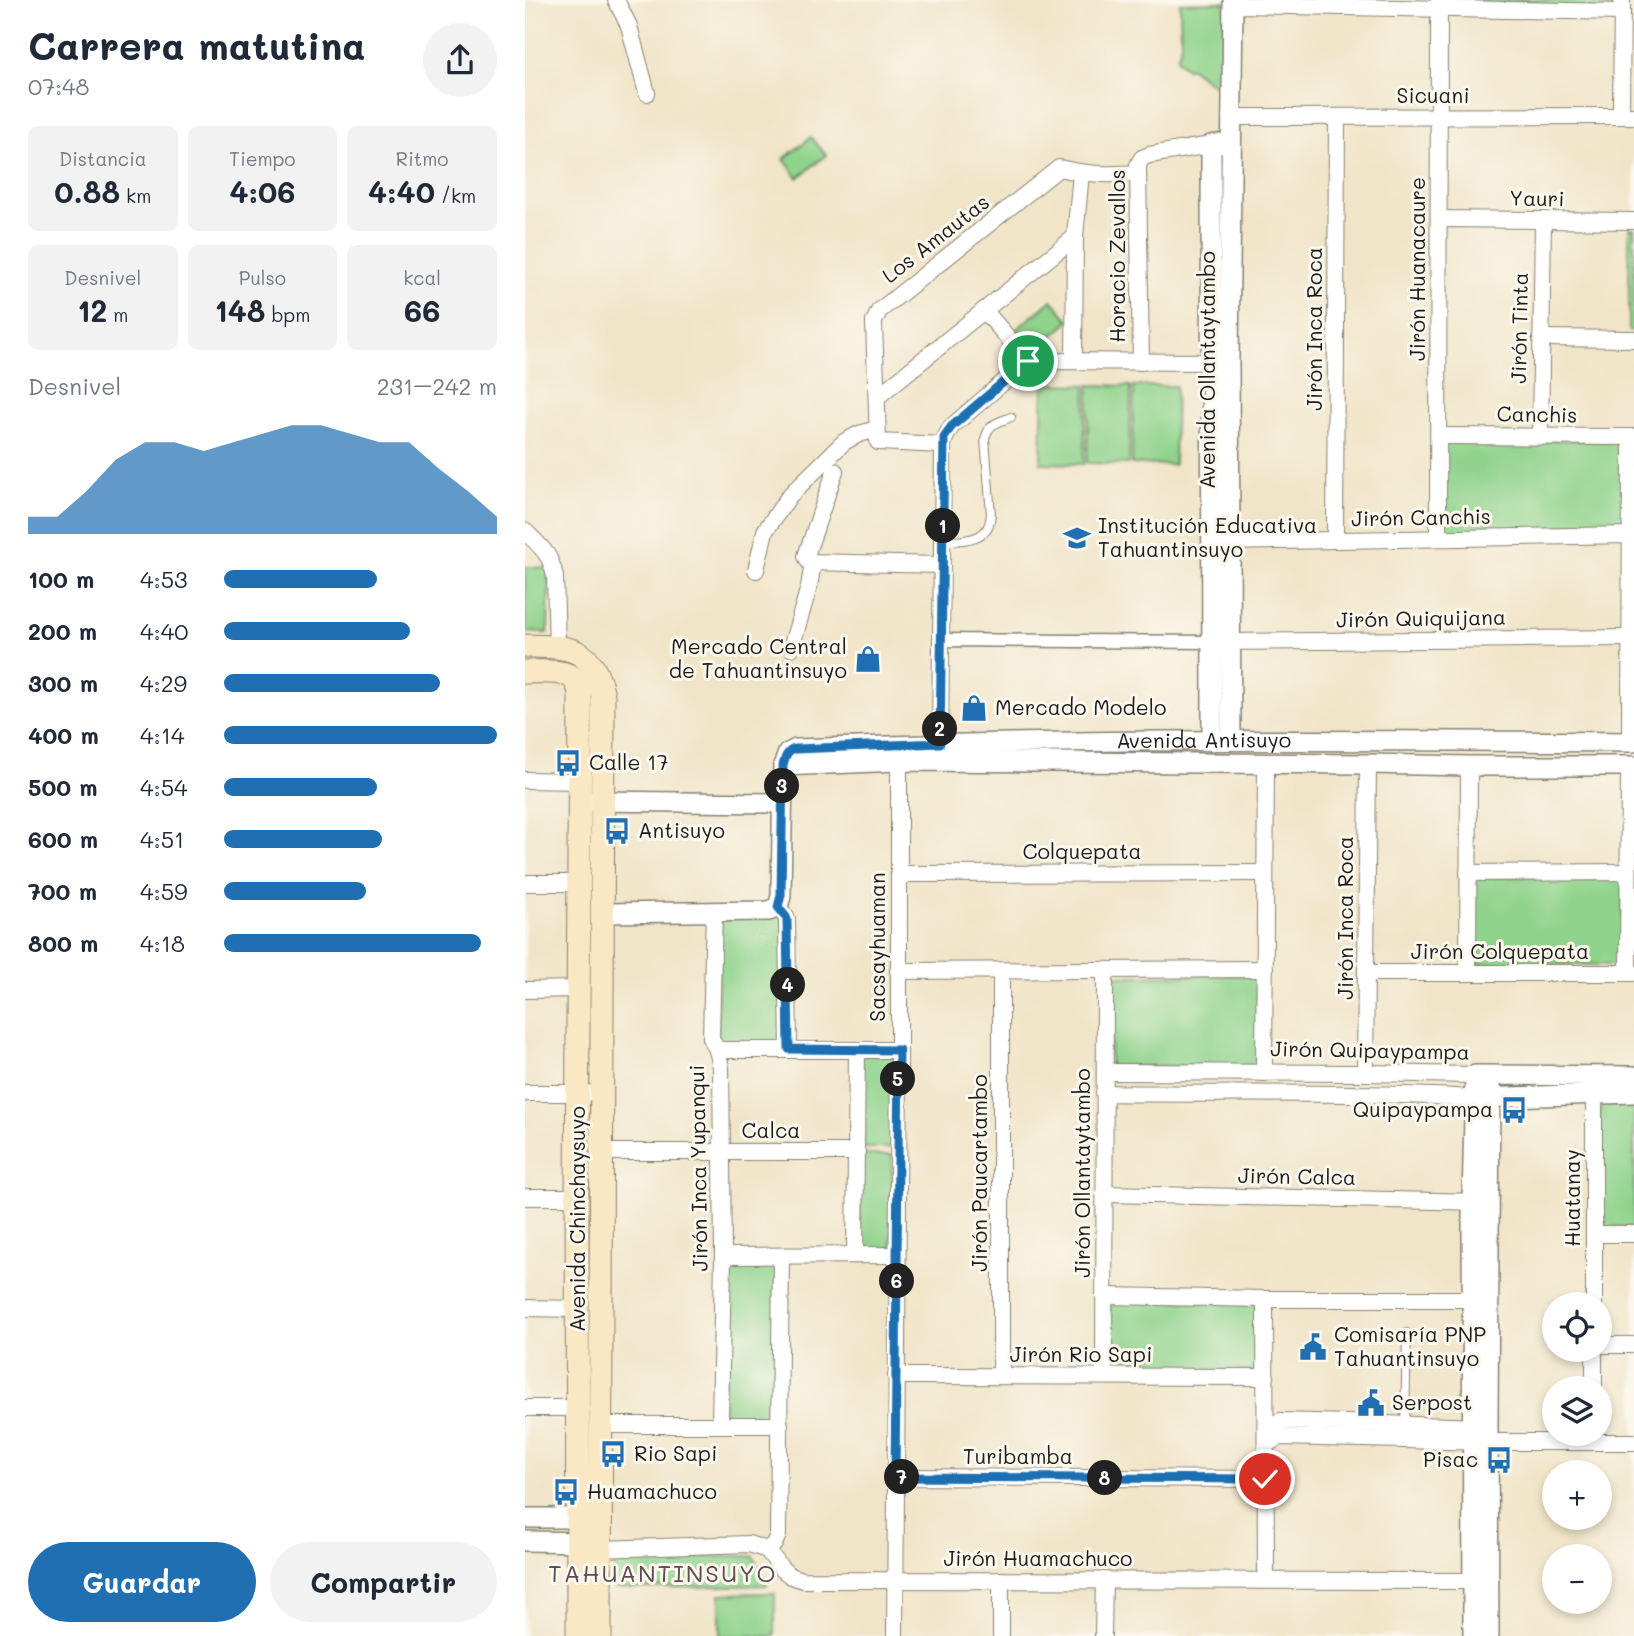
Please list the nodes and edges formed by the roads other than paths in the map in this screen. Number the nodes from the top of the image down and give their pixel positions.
1 (616, 0) edge
2 (1233, 3) edge
3 (1339, 4) edge
4 (1439, 5) edge
5 (1622, 6) edge
6 (647, 93) dead end
7 (1628, 116) edge
8 (1232, 117) junction
9 (1337, 117) junction
10 (1438, 117) junction
11 (1231, 142) junction
12 (1211, 145) junction
13 (1081, 173) junction
14 (1138, 173) junction
15 (1439, 219) junction
16 (1543, 220) junction
17 (1634, 221) edge
18 (1075, 237) junction
19 (984, 310) junction
20 (1541, 338) junction
21 (1634, 339) edge
22 (1028, 361) junction
23 (1074, 361) junction
24 (1141, 362) junction
25 (1220, 362) junction
26 (877, 397) junction
27 (1011, 416) dead end
28 (878, 435) junction
29 (1439, 436) junction
30 (1540, 436) junction
31 (1632, 437) edge
32 (943, 445) junction
33 (835, 471) dead end
34 (525, 531) edge
35 (1631, 535) junction
36 (1438, 538) junction
37 (1335, 540) junction
38 (942, 541) junction
39 (1221, 542) junction
40 (810, 559) junction
41 (942, 565) junction
42 (756, 570) dead end
43 (1630, 638) junction
44 (941, 640) junction
45 (1211, 642) junction
46 (1232, 642) junction
47 (525, 646) edge
48 (557, 647) junction
49 (791, 648) dead end
50 (525, 672) edge
51 (1221, 741) junction
52 (1632, 742) edge
53 (940, 743) junction
54 (899, 761) junction
55 (1266, 764) junction
56 (1368, 764) junction
57 (783, 766) junction
58 (1469, 766) junction
59 (1631, 766) edge
60 (525, 780) edge
61 (587, 795) junction
62 (781, 803) junction
63 (1628, 872) junction
64 (1265, 873) junction
65 (1468, 873) junction
66 (899, 874) junction
67 (525, 883) edge
68 (579, 883) junction
69 (778, 907) junction
70 (714, 911) junction
71 (602, 913) junction
72 (1265, 969) junction
73 (1105, 970) junction
74 (898, 971) junction
75 (1001, 971) junction
76 (1366, 973) junction
77 (1468, 973) junction
78 (1631, 973) edge
79 (579, 989) junction
80 (525, 990) edge
81 (717, 1049) junction
82 (789, 1049) junction
83 (856, 1049) junction
84 (899, 1050) junction
85 (1105, 1072) junction
86 (1264, 1073) junction
87 (1365, 1073) junction
88 (1482, 1075) junction
89 (1634, 1076) edge
90 (525, 1093) edge
91 (590, 1093) junction
92 (1104, 1093) junction
93 (1594, 1093) junction
94 (1634, 1093) edge
95 (1482, 1097) junction
96 (722, 1152) junction
97 (857, 1152) junction
98 (601, 1153) junction
99 (1104, 1194) junction
100 (525, 1197) edge
101 (577, 1197) junction
102 (1481, 1202) junction
103 (1594, 1234) junction
104 (1634, 1234) edge
105 (855, 1255) junction
106 (897, 1255) junction
107 (723, 1256) junction
108 (781, 1256) junction
109 (1594, 1292) edge
110 (1104, 1296) junction
111 (1265, 1299) junction
112 (1472, 1299) junction
113 (525, 1308) edge
114 (578, 1309) junction
115 (1407, 1333) dead end
116 (1612, 1345) edge
117 (1634, 1345) edge
118 (896, 1376) junction
119 (1001, 1376) junction
120 (1104, 1376) junction
121 (1266, 1377) junction
122 (525, 1408) edge
123 (578, 1408) junction
124 (601, 1425) junction
125 (720, 1425) junction
126 (781, 1425) junction
127 (1405, 1425) junction
128 (1480, 1434) junction
129 (1542, 1436) edge
130 (1266, 1438) junction
131 (1612, 1440) edge
132 (1634, 1442) edge
133 (895, 1477) junction
134 (1265, 1479) junction
135 (525, 1518) edge
136 (589, 1518) junction
137 (525, 1541) edge
138 (593, 1544) junction
139 (767, 1550) junction
140 (895, 1580) junction
141 (1001, 1580) junction
142 (1104, 1580) junction
143 (1266, 1580) junction
144 (1480, 1581) junction
145 (578, 1636) edge
146 (600, 1636) edge
147 (895, 1636) edge
148 (1001, 1636) edge
149 (1104, 1636) edge
150 (1473, 1636) edge
151 (1489, 1636) edge

1 - 6 street
2 - 3 street
2 - 8 street, Avenida Ollantaytambo
3 - 4 street
4 - 5 street
4 - 10 street, Jirón Huanacaure
5 - 7 street
7 - 10 street, Sicuani
8 - 9 street, Sicuani
8 - 11 street, Avenida Ollantaytambo
9 - 10 street, Sicuani
9 - 37 street, Jirón Inca Roca
10 - 15 street, Jirón Huanacaure
11 - 12 street, Horacio Zevallos
11 - 25 street, Avenida Ollantaytambo
12 - 14 street, Horacio Zevallos
12 - 25 street, Avenida Ollantaytambo
13 - 14 street, Los Amautas
13 - 18 street
13 - 26 street, Los Amautas
14 - 24 street, Horacio Zevallos
15 - 16 street, Yauri
15 - 29 street, Jirón Huanacaure
16 - 17 street, Yauri
16 - 20 street, Jirón Tinta
18 - 19 street
18 - 23 street
19 - 22 street
19 - 26 street
20 - 21 street
20 - 30 street, Jirón Tinta
22 - 23 street
22 - 32 street
23 - 24 street
24 - 25 street
25 - 39 street, Avenida Ollantaytambo
26 - 28 street, Los Amautas
27 - 38 lane
28 - 32 street
28 - 42 street
29 - 30 street, Canchis
29 - 36 street, Jirón Huanacaure
30 - 31 street, Canchis
31 - 35 street
32 - 38 street
33 - 40 street
34 - 48 street
35 - 36 street, Jirón Canchis
35 - 43 street
36 - 37 street, Jirón Canchis
37 - 39 street, Jirón Canchis
38 - 41 street
39 - 45 street, Avenida Ollantaytambo
39 - 46 street, Avenida Ollantaytambo
40 - 41 street
40 - 49 street
41 - 44 street
43 - 46 street, Jirón Quiquijana
43 - 52 street
44 - 45 street
44 - 53 street
45 - 46 street, Jirón Quiquijana
45 - 51 street, Avenida Ollantaytambo
46 - 51 street, Avenida Ollantaytambo
47 - 48 main road
48 - 61 main road
50 - 61 main road
51 - 52 street, Avenida Antisuyo
51 - 53 street, Avenida Antisuyo
53 - 57 street, Avenida Antisuyo
54 - 55 street, Avenida Antisuyo
54 - 57 street, Avenida Antisuyo
54 - 66 street, Sacsayhuaman
55 - 56 street, Avenida Antisuyo
55 - 64 street
56 - 58 street, Avenida Antisuyo
56 - 76 street, Jirón Inca Roca
57 - 62 street
58 - 59 street, Avenida Antisuyo
58 - 65 street
59 - 63 street
60 - 61 street
61 - 62 street
61 - 68 main road, Avenida Chinchaysuyo
61 - 71 main road, Avenida Chinchaysuyo
62 - 69 street
63 - 65 street
63 - 78 street
64 - 66 street, Colquepata
64 - 72 street
65 - 77 street
66 - 74 street, Sacsayhuaman
67 - 68 street
68 - 79 main road, Avenida Chinchaysuyo
69 - 70 street
69 - 82 street
70 - 71 street
70 - 81 street, Jirón Inca Yupanqui
71 - 91 main road, Avenida Chinchaysuyo
72 - 73 street
72 - 86 street
73 - 75 street
73 - 85 street, Jirón Ollantaytambo
74 - 75 street
74 - 84 street, Sacsayhuaman
75 - 119 street, Jirón Paucartambo
76 - 77 street, Jirón Colquepata
76 - 87 street, Jirón Inca Roca
77 - 78 street, Jirón Colquepata
79 - 80 street
79 - 91 main road, Avenida Chinchaysuyo
81 - 82 street
81 - 96 street, Jirón Inca Yupanqui
82 - 83 street
83 - 84 street
83 - 97 street
84 - 106 street, Sacsayhuaman
85 - 86 street, Jirón Quipaypampa
85 - 92 street, Jirón Ollantaytambo
86 - 87 street, Jirón Quipaypampa
87 - 88 street, Jirón Quipaypampa
88 - 89 street, Jirón Quipaypampa
88 - 95 street
90 - 91 street
91 - 98 main road, Avenida Chinchaysuyo
91 - 101 main road, Avenida Chinchaysuyo
92 - 95 street
92 - 99 street, Jirón Ollantaytambo
93 - 94 street
93 - 95 street
93 - 103 street, Huatanay
95 - 102 street
96 - 97 street, Calca
96 - 98 street, Calca
96 - 107 street, Jirón Inca Yupanqui
97 - 105 street
98 - 124 main road, Avenida Chinchaysuyo
99 - 102 street, Jirón Calca
99 - 110 street, Jirón Ollantaytambo
100 - 101 street
101 - 114 main road, Avenida Chinchaysuyo
102 - 112 street
102 - 128 street
103 - 104 street
103 - 109 street, Huatanay
105 - 106 street
105 - 108 street
106 - 118 street, Sacsayhuaman
107 - 108 street
107 - 125 street, Jirón Inca Yupanqui
108 - 126 street
110 - 111 street
110 - 120 street, Jirón Ollantaytambo
111 - 112 street
111 - 121 street
112 - 128 street
113 - 114 street
114 - 123 main road, Avenida Chinchaysuyo
115 - 127 lane
116 - 117 street
118 - 119 street, Jirón Rio Sapi
118 - 133 street, Sacsayhuaman
119 - 120 street, Jirón Rio Sapi
120 - 121 street, Jirón Rio Sapi
121 - 130 street
122 - 123 street
123 - 136 main road, Avenida Chinchaysuyo
124 - 125 street
124 - 136 main road, Avenida Chinchaysuyo
125 - 126 street
126 - 139 street
127 - 128 street
127 - 130 street
128 - 129 street
128 - 130 street
128 - 144 street
130 - 134 street
131 - 132 street
133 - 134 street, Turibamba
133 - 140 street, Sacsayhuaman
134 - 143 street
135 - 136 street
136 - 138 main road, Avenida Chinchaysuyo
137 - 138 street
138 - 139 street
138 - 145 main road, Avenida Chinchaysuyo
138 - 146 main road, Avenida Chinchaysuyo
139 - 140 street, Jirón Huamachuco
140 - 141 street, Jirón Huamachuco
140 - 147 street, Sacsayhuaman
141 - 142 street, Jirón Huamachuco
141 - 148 street
142 - 143 street, Jirón Huamachuco
142 - 149 street
143 - 144 street, Jirón Huamachuco
144 - 150 street
144 - 151 street

